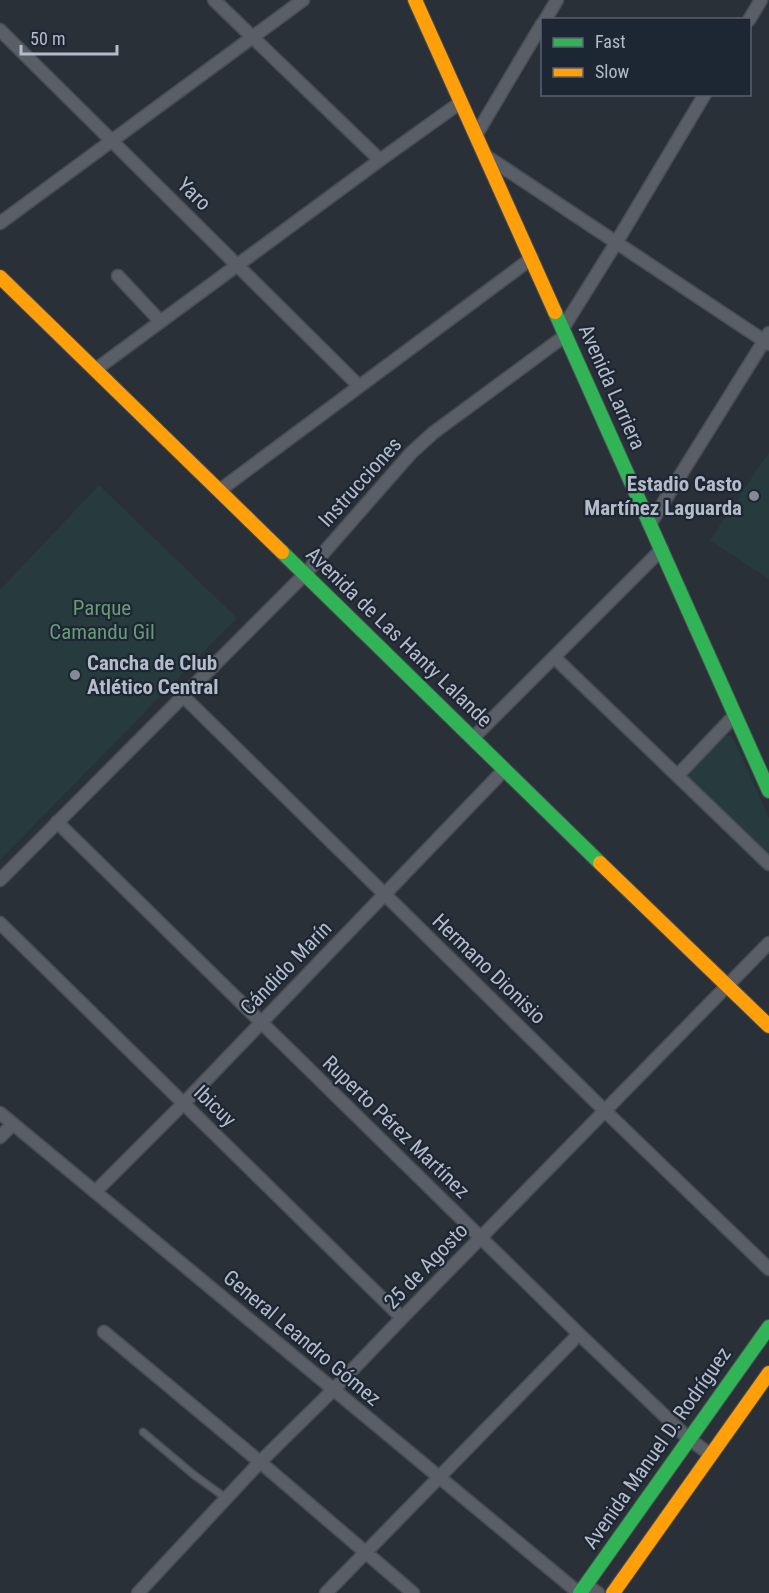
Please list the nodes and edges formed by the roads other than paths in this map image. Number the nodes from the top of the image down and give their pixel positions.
1 (214, 0) edge
2 (303, 0) edge
3 (415, 0) edge
4 (557, 0) edge
5 (761, 0) edge
6 (546, 18) edge
7 (750, 18) edge
8 (541, 27) edge
9 (0, 30) edge
10 (253, 37) junction
11 (704, 96) edge
12 (461, 102) junction
13 (476, 135) junction
14 (111, 141) junction
15 (486, 156) junction
16 (380, 160) junction
17 (0, 222) edge
18 (616, 243) junction
19 (532, 258) junction
20 (238, 264) junction
21 (118, 276) dead end
22 (0, 277) edge
23 (160, 321) junction
24 (564, 332) junction
25 (767, 339) edge
26 (95, 370) junction
27 (359, 386) junction
28 (220, 490) junction
29 (650, 524) junction
30 (662, 549) junction
31 (304, 574) junction
32 (554, 657) junction
33 (183, 696) junction
34 (735, 716) junction
35 (473, 738) junction
36 (504, 770) junction
37 (678, 776) junction
38 (769, 791) edge
39 (57, 822) junction
40 (769, 864) edge
41 (2, 875) edge
42 (384, 894) junction
43 (0, 923) edge
44 (769, 943) edge
45 (728, 986) junction
46 (261, 1022) junction
47 (769, 1026) edge
48 (184, 1103) junction
49 (605, 1111) junction
50 (0, 1113) edge
51 (13, 1124) junction
52 (0, 1137) edge
53 (95, 1192) junction
54 (481, 1237) junction
55 (769, 1269) edge
56 (402, 1318) junction
57 (769, 1327) edge
58 (104, 1332) dead end
59 (579, 1334) junction
60 (769, 1373) edge
61 (333, 1390) junction
62 (143, 1432) dead end
63 (689, 1439) junction
64 (711, 1455) junction
65 (260, 1462) junction
66 (440, 1478) junction
67 (226, 1498) junction
68 (365, 1552) junction
69 (138, 1593) edge
70 (326, 1593) edge
71 (413, 1593) edge
72 (580, 1593) edge
73 (598, 1593) edge
74 (613, 1593) edge

1 - 10 street
2 - 10 street
3 - 12 street, Avenida Larriera
4 - 6 street
5 - 7 street
8 - 13 street
9 - 14 street, Yaro
10 - 14 street
10 - 16 street
11 - 18 street, Instrucciones
12 - 13 street, Avenida Larriera
12 - 16 street
13 - 15 street, Avenida Larriera
14 - 17 street
14 - 20 street, Yaro
15 - 18 street
15 - 19 street, Avenida Larriera
16 - 20 street
18 - 24 street, Instrucciones
18 - 25 street
19 - 24 street, Avenida Larriera
19 - 27 street
20 - 23 street
20 - 27 street, Yaro
21 - 23 street
22 - 26 street, Avenida de Las Hanty Lalande
23 - 26 street
24 - 29 street, Avenida Larriera
24 - 31 street, Instrucciones
25 - 29 street
26 - 28 street, Avenida de Las Hanty Lalande
27 - 28 street
28 - 31 street, Avenida de Las Hanty Lalande
29 - 30 street, Avenida Larriera
30 - 32 street
30 - 34 street, Avenida Larriera
31 - 33 street, Instrucciones
31 - 35 street, Avenida de Las Hanty Lalande
32 - 35 street
32 - 37 street
33 - 39 street, Instrucciones
33 - 42 street, Hermano Dionisio
34 - 37 street
34 - 38 street, Avenida Larriera
35 - 36 street, Avenida de Las Hanty Lalande
36 - 42 street, Cándido Marín
36 - 45 street, Avenida de Las Hanty Lalande
37 - 40 street
39 - 41 street, Instrucciones
39 - 46 street, Ruperto Pérez Martínez
42 - 46 street, Cándido Marín
42 - 49 street, Hermano Dionisio
43 - 48 street, Ibicuy
44 - 45 street, 25 de Agosto
45 - 47 street, Avenida de Las Hanty Lalande
45 - 49 street, 25 de Agosto
46 - 48 street, Cándido Marín
46 - 54 street, Ruperto Pérez Martínez
48 - 53 street, Cándido Marín
48 - 56 street, Ibicuy
49 - 54 street, 25 de Agosto
49 - 55 street, Hermano Dionisio
50 - 51 street, General Leandro Gómez
51 - 52 street
51 - 53 street, General Leandro Gómez
53 - 61 street, General Leandro Gómez
54 - 56 street, 25 de Agosto
54 - 59 street, Ruperto Pérez Martínez
56 - 61 street, 25 de Agosto
57 - 63 street, Avenida Manuel D. Rodríguez
58 - 65 street
59 - 63 street, Ruperto Pérez Martínez
59 - 66 street
60 - 64 street
61 - 65 street, 25 de Agosto
61 - 66 street, General Leandro Gómez
62 - 67 lane
63 - 64 street, Ruperto Pérez Martínez
63 - 72 street, Avenida Manuel D. Rodríguez
64 - 74 street
65 - 67 street, 25 de Agosto
65 - 68 street
66 - 68 street
66 - 72 street, General Leandro Gómez
67 - 69 street, 25 de Agosto
68 - 70 street
68 - 71 street
72 - 73 street

